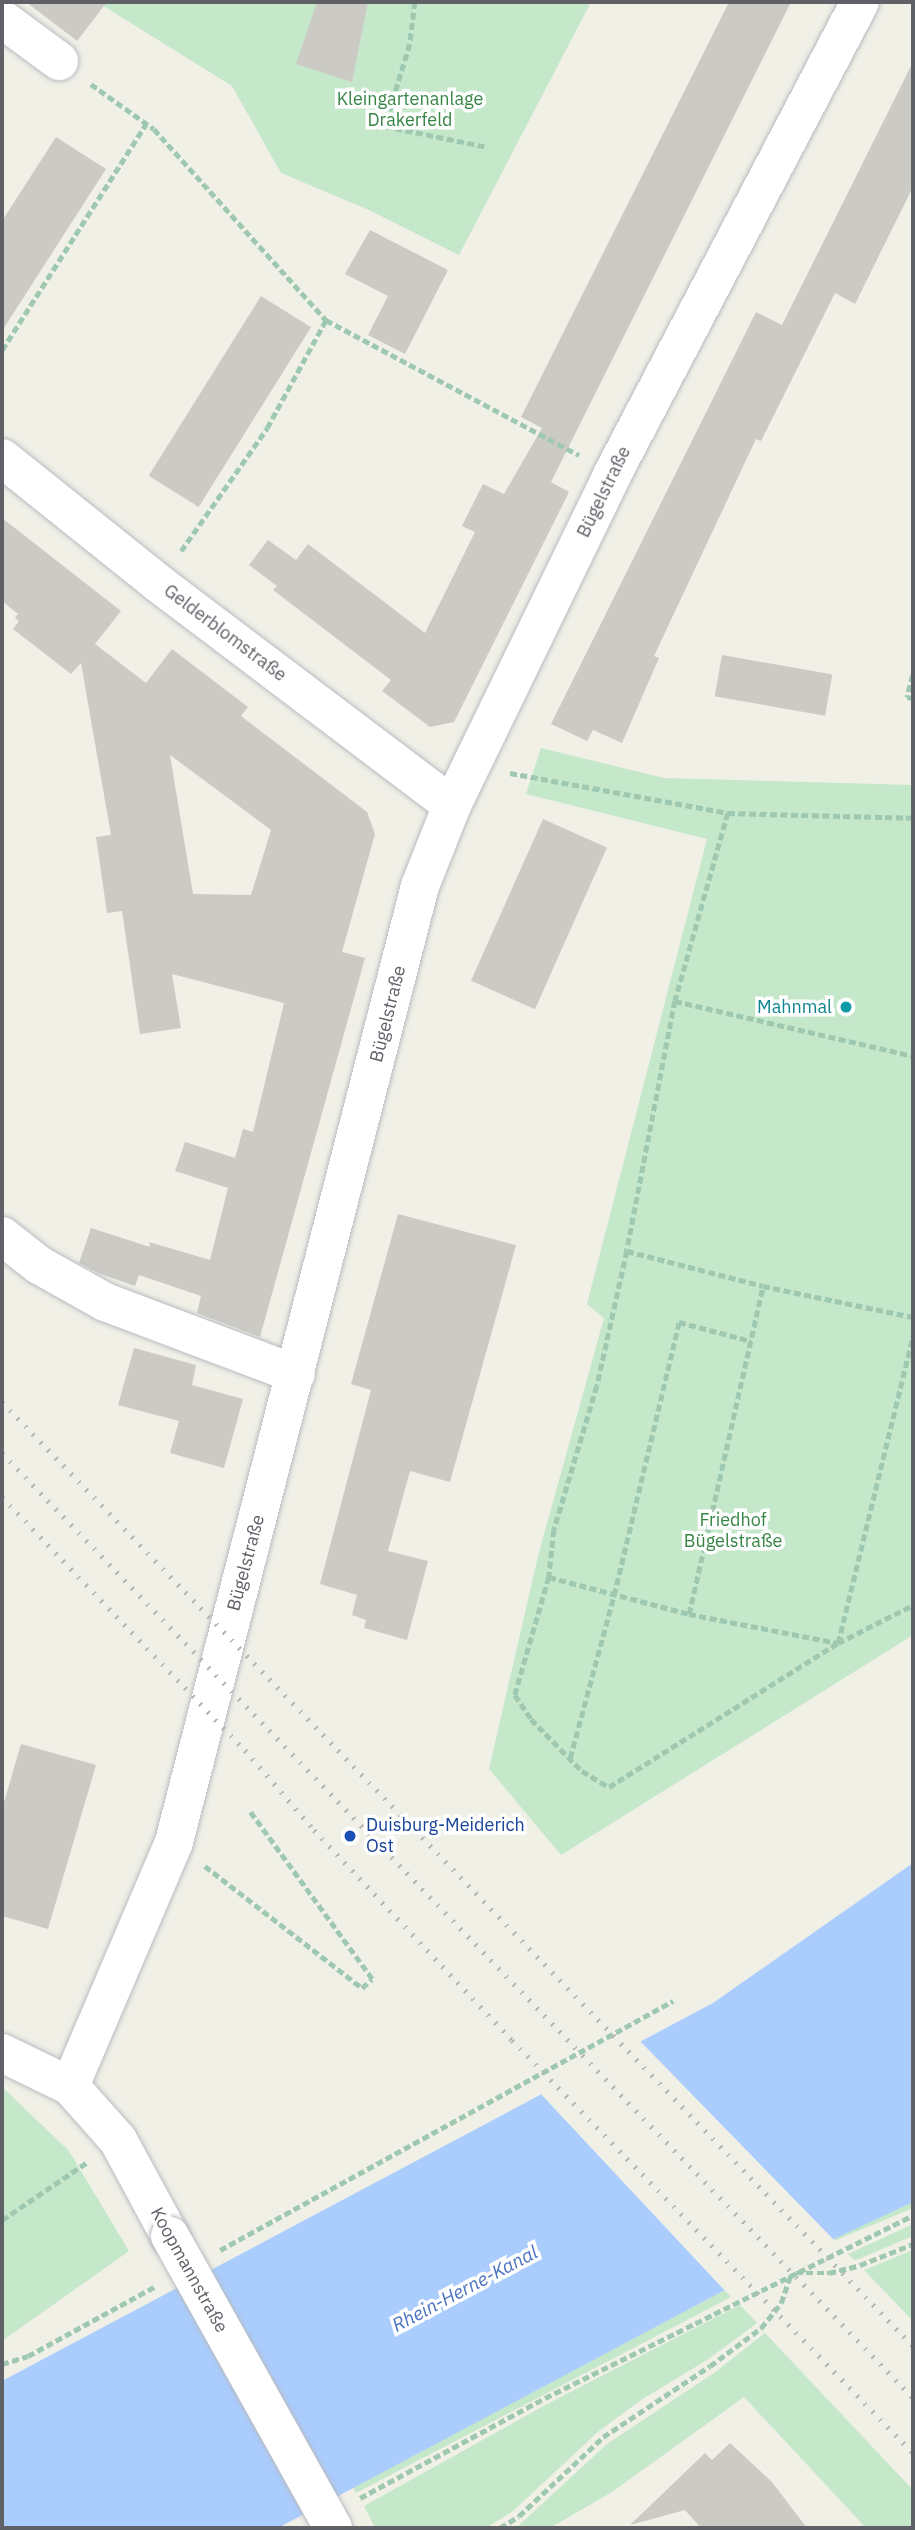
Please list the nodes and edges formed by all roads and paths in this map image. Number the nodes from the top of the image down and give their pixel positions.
1 (415, 2) edge
2 (859, 2) edge
3 (2, 19) edge
4 (59, 61) joint
5 (146, 124) junction
6 (487, 147) dead end
7 (326, 320) junction
8 (2, 350) edge
9 (2, 458) edge
10 (613, 473) junction
11 (158, 583) junction
12 (913, 675) edge
13 (913, 698) edge
14 (472, 765) junction
15 (452, 805) junction
16 (728, 813) junction
17 (913, 818) edge
18 (675, 1001) junction
19 (913, 1056) edge
20 (2, 1236) edge
21 (627, 1251) junction
22 (763, 1286) junction
23 (913, 1317) edge
24 (913, 1336) edge
25 (751, 1341) junction
26 (296, 1374) junction
27 (549, 1577) junction
28 (614, 1595) junction
29 (913, 1605) edge
30 (689, 1614) junction
31 (838, 1643) junction
32 (570, 1759) junction
33 (248, 1809) dead end
34 (174, 1842) junction
35 (673, 2001) dead end
36 (2, 2053) edge
37 (70, 2086) junction
38 (118, 2140) junction
39 (913, 2216) edge
40 (2, 2220) edge
41 (913, 2244) edge
42 (210, 2256) dead end
43 (791, 2273) junction
44 (162, 2283) dead end
45 (2, 2364) edge
46 (341, 2516) edge
47 (500, 2528) edge

1 - 6 path
2 - 10 street, Bügelstraße
3 - 4 street
4 - 5 path
5 - 7 path
5 - 8 path
7 - 10 path
7 - 11 path
9 - 11 street, Gelderblomstraße
10 - 14 street, Bügelstraße
11 - 15 street, Gelderblomstraße
12 - 13 path
14 - 15 street, Bügelstraße
14 - 16 path
15 - 26 street, Bügelstraße
16 - 17 path
16 - 18 path
18 - 19 path
18 - 21 path
20 - 26 street
21 - 22 path
21 - 27 path
22 - 23 path
22 - 25 path
24 - 31 path
25 - 28 path
25 - 30 path
26 - 34 street, Bügelstraße
27 - 28 path
27 - 32 path
28 - 30 path
28 - 32 path
29 - 31 path
30 - 31 path
31 - 32 path
33 - 34 path
34 - 37 street, Bügelstraße
35 - 42 path
36 - 37 street, Koopmannstraße
37 - 38 street, Koopmannstraße
38 - 40 path
38 - 46 street, Koopmannstraße, bridge
39 - 43 path
41 - 43 path
43 - 46 path
43 - 47 path
44 - 45 path

